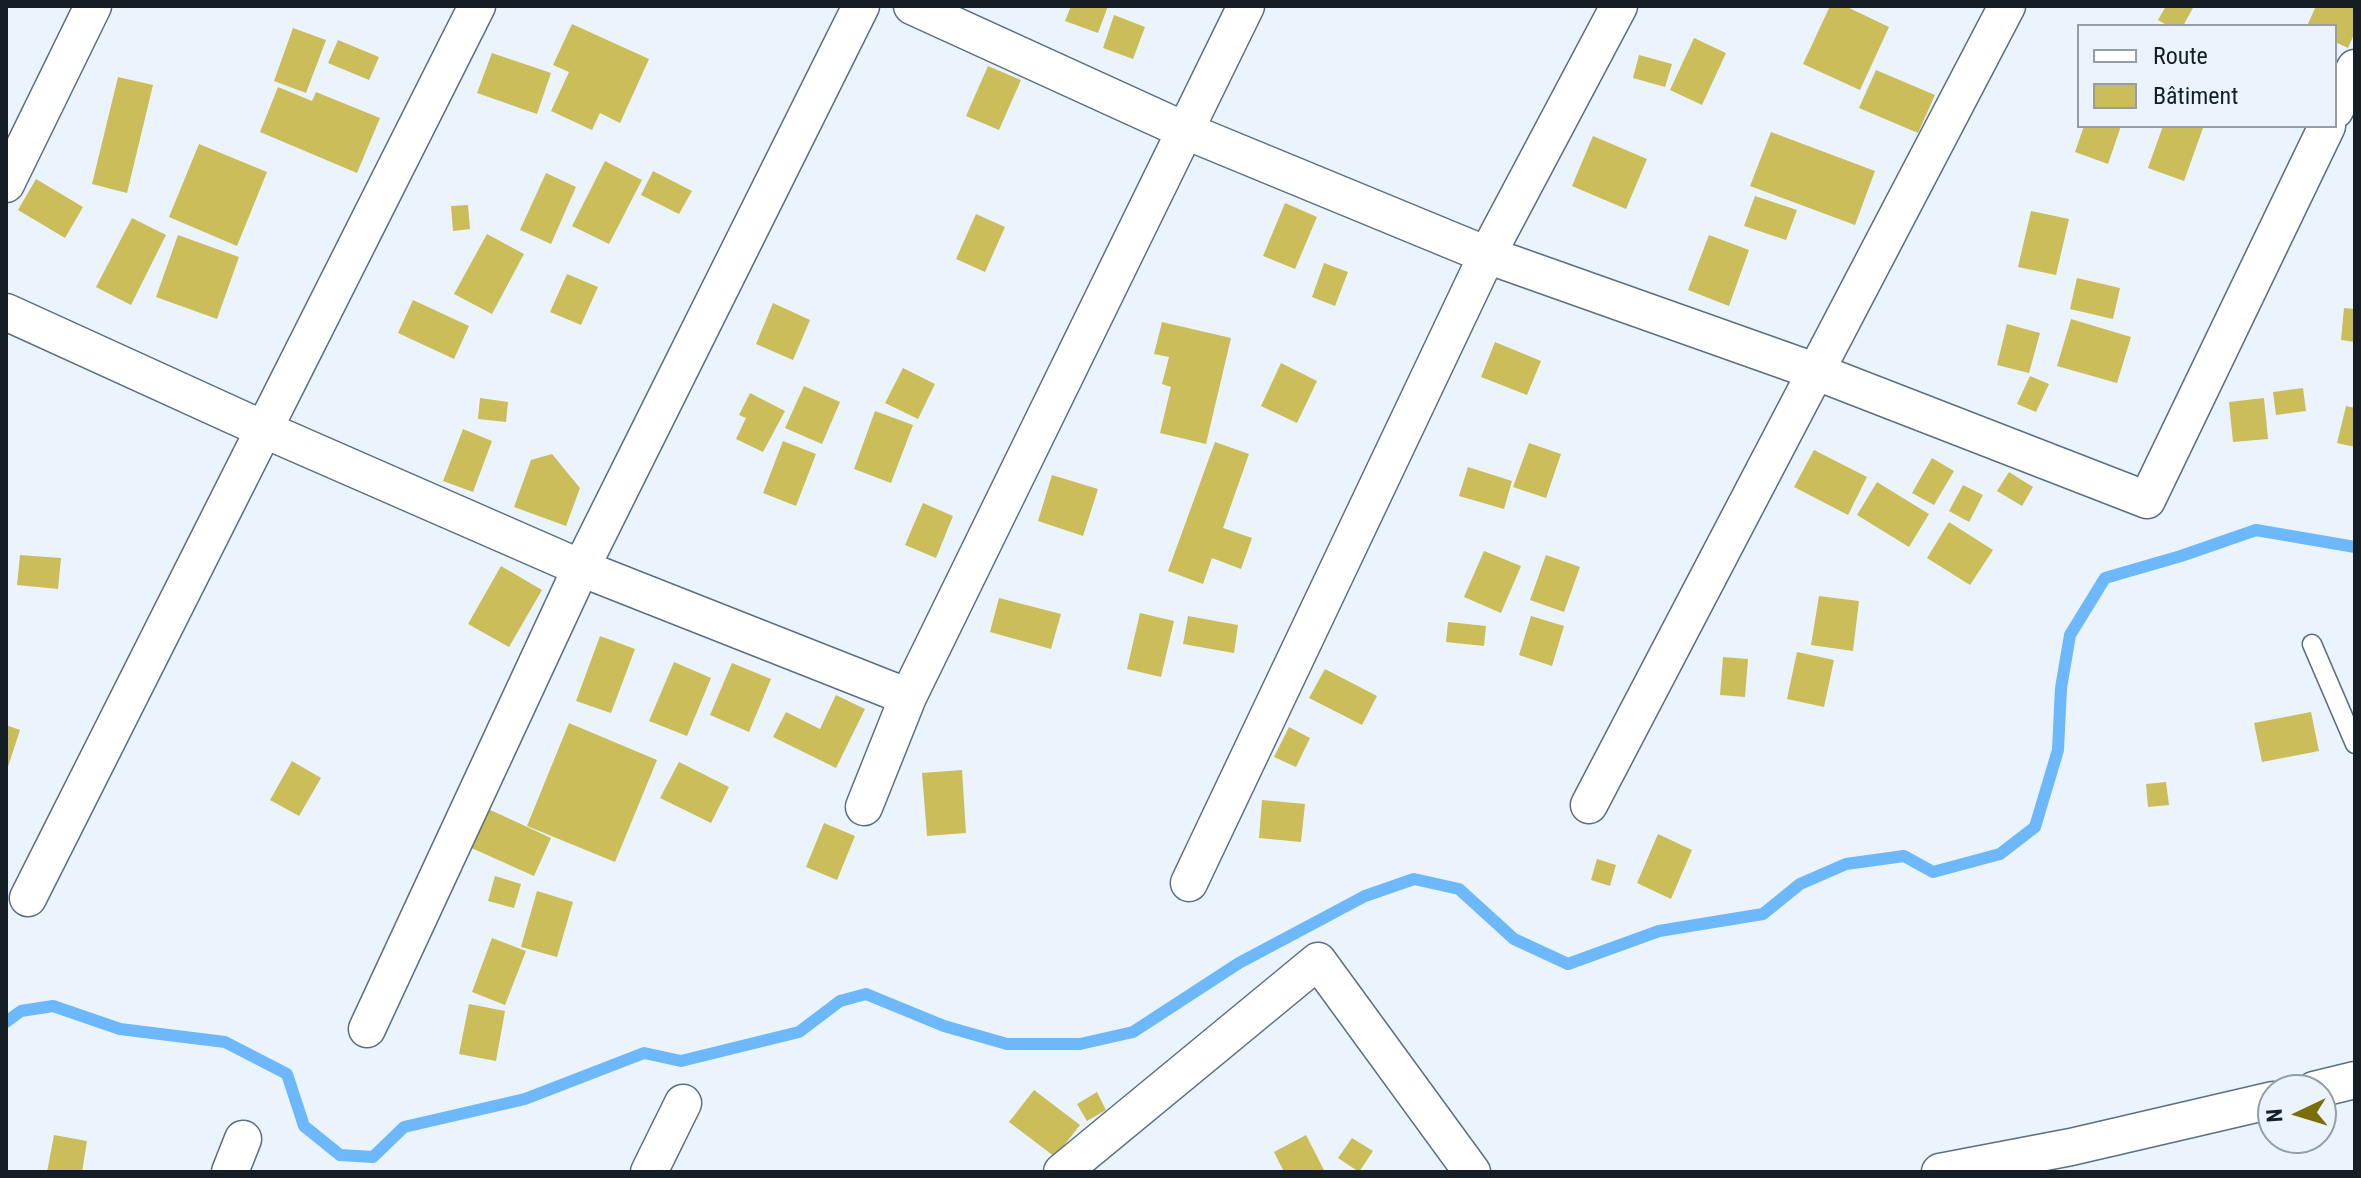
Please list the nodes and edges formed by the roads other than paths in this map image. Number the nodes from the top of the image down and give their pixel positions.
1 (93, 6) edge
2 (477, 6) edge
3 (861, 6) edge
4 (912, 6) edge
5 (1246, 6) edge
6 (1619, 6) edge
7 (2007, 6) edge
8 (2355, 68) edge
9 (2337, 106) edge
10 (2326, 128) edge
11 (1186, 131) junction
12 (6, 184) edge
13 (1487, 255) junction
14 (6, 312) edge
15 (1817, 372) junction
16 (263, 429) junction
17 (581, 568) junction
18 (2312, 644) dead end
19 (908, 697) junction
20 (2355, 744) edge
21 (1589, 805) dead end
22 (864, 807) dead end
23 (1189, 883) dead end
24 (28, 898) dead end
25 (367, 1029) dead end
26 (683, 1103) dead end
27 (2257, 1104) edge
28 (649, 1172) edge
29 (1062, 1172) edge
30 (1472, 1172) edge
31 (1940, 1172) edge

1 - 12 street
2 - 16 street
3 - 17 street
4 - 11 street
5 - 11 street
6 - 13 street
7 - 15 street
8 - 9 street
10 - 15 street
11 - 13 street
11 - 19 street
13 - 15 street
13 - 23 street
14 - 16 street
15 - 21 street
16 - 17 street
16 - 24 street
17 - 19 street
17 - 25 street
18 - 20 lane
19 - 22 street
26 - 28 street
27 - 31 street
29 - 30 street

